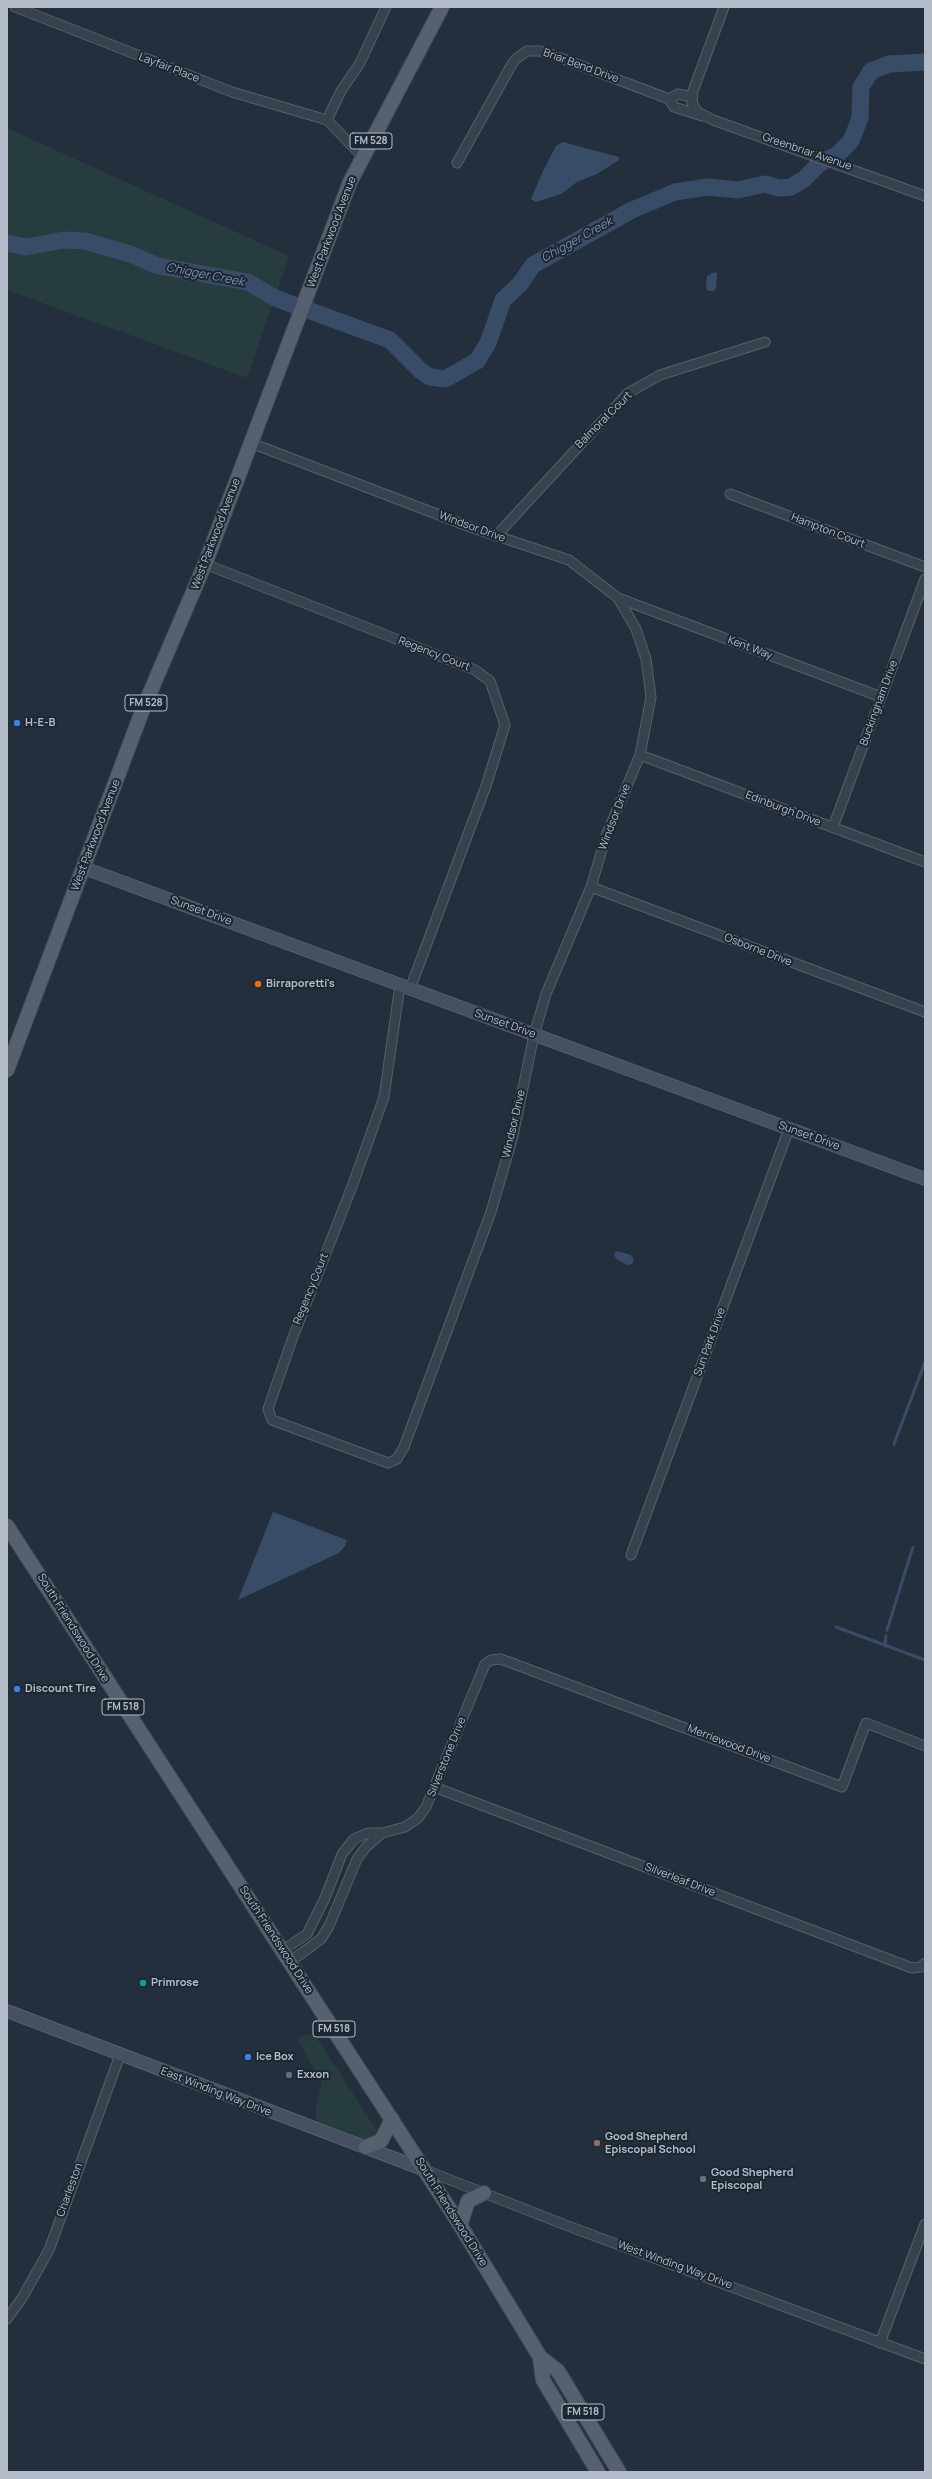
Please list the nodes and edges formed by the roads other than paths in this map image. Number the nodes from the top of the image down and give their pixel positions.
1 (15, 7) edge
2 (386, 7) edge
3 (442, 7) edge
4 (724, 7) edge
5 (669, 99) junction
6 (692, 100) junction
7 (707, 117) junction
8 (327, 120) junction
9 (363, 157) junction
10 (457, 162) dead end
11 (925, 196) edge
12 (766, 342) dead end
13 (251, 443) junction
14 (730, 494) dead end
15 (496, 536) junction
16 (205, 564) junction
17 (925, 567) edge
18 (925, 579) edge
19 (618, 598) junction
20 (881, 697) junction
21 (640, 755) junction
22 (833, 828) junction
23 (925, 862) edge
24 (84, 868) junction
25 (591, 887) junction
26 (405, 987) junction
27 (925, 1012) edge
28 (534, 1035) junction
29 (7, 1070) edge
30 (789, 1128) junction
31 (925, 1178) edge
32 (415, 1416) joint
33 (7, 1526) edge
34 (631, 1555) dead end
35 (491, 1660) joint
36 (925, 1746) edge
37 (434, 1787) junction
38 (382, 1834) junction
39 (325, 1898) junction
40 (339, 1903) junction
41 (283, 1950) junction
42 (291, 1961) junction
43 (925, 1963) edge
44 (7, 2011) edge
45 (120, 2055) junction
46 (392, 2120) junction
47 (366, 2147) junction
48 (425, 2170) junction
49 (484, 2193) junction
50 (925, 2224) edge
51 (460, 2225) junction
52 (7, 2319) edge
53 (880, 2343) junction
54 (540, 2357) junction
55 (925, 2359) edge
56 (598, 2472) edge
57 (619, 2472) edge

1 - 8 street, Layfair Place
2 - 8 street
3 - 9 main road, West Parkwood Avenue / FM 528
4 - 6 street
5 - 6 street, Briar Bend Drive
5 - 7 street, Briar Bend Drive
5 - 10 street, Briar Bend Drive
6 - 7 street, Greenbriar Avenue
7 - 11 street, Greenbriar Avenue
8 - 9 street, Layfair Place
9 - 13 main road, West Parkwood Avenue / FM 528
12 - 15 street, Balmoral Court
13 - 15 street, Windsor Drive
13 - 16 main road, West Parkwood Avenue / FM 528
14 - 17 street, Hampton Court
15 - 19 street, Windsor Drive
16 - 24 main road, West Parkwood Avenue / FM 528
16 - 26 street, Regency Court
18 - 20 street, Buckingham Drive
19 - 20 street, Kent Way
19 - 21 street, Windsor Drive
20 - 22 street, Buckingham Drive
21 - 22 street, Edinburgh Drive
21 - 25 street, Windsor Drive
22 - 23 street, Edinburgh Drive
24 - 26 street, Sunset Drive
24 - 29 main road, West Parkwood Avenue / FM 528
25 - 27 street, Osborne Drive
25 - 28 street, Windsor Drive
26 - 28 street, Sunset Drive
26 - 32 street, Regency Court
28 - 30 street, Sunset Drive
28 - 32 street, Windsor Drive
30 - 31 street, Sunset Drive
30 - 34 street, Sun Park Drive
33 - 41 main road, South Friendswood Drive / FM 518
35 - 36 street, Merriewood Drive
35 - 37 street, Silverstone Drive
37 - 38 street, Silverstone Drive
37 - 43 street, Silverleaf Drive
38 - 39 street, Silverstone Drive
38 - 40 street, Silverstone Drive
39 - 40 street
39 - 41 street, Silverstone Drive
40 - 42 street, Silverstone Drive
41 - 42 main road, South Friendswood Drive / FM 518
42 - 46 main road, South Friendswood Drive / FM 518
44 - 45 street, East Winding Way Drive
45 - 47 street, East Winding Way Drive
45 - 52 street, Charleston
46 - 47 main road
46 - 48 main road, South Friendswood Drive / FM 518
47 - 48 street, East Winding Way Drive
48 - 49 street, West Winding Way Drive
48 - 51 main road, South Friendswood Drive / FM 518
49 - 51 main road
49 - 53 street, West Winding Way Drive
50 - 53 street
51 - 54 main road, South Friendswood Drive / FM 518
53 - 55 street, West Winding Way Drive
54 - 56 main road, South Friendswood Drive / FM 518
54 - 57 main road, South Friendswood Drive / FM 518

